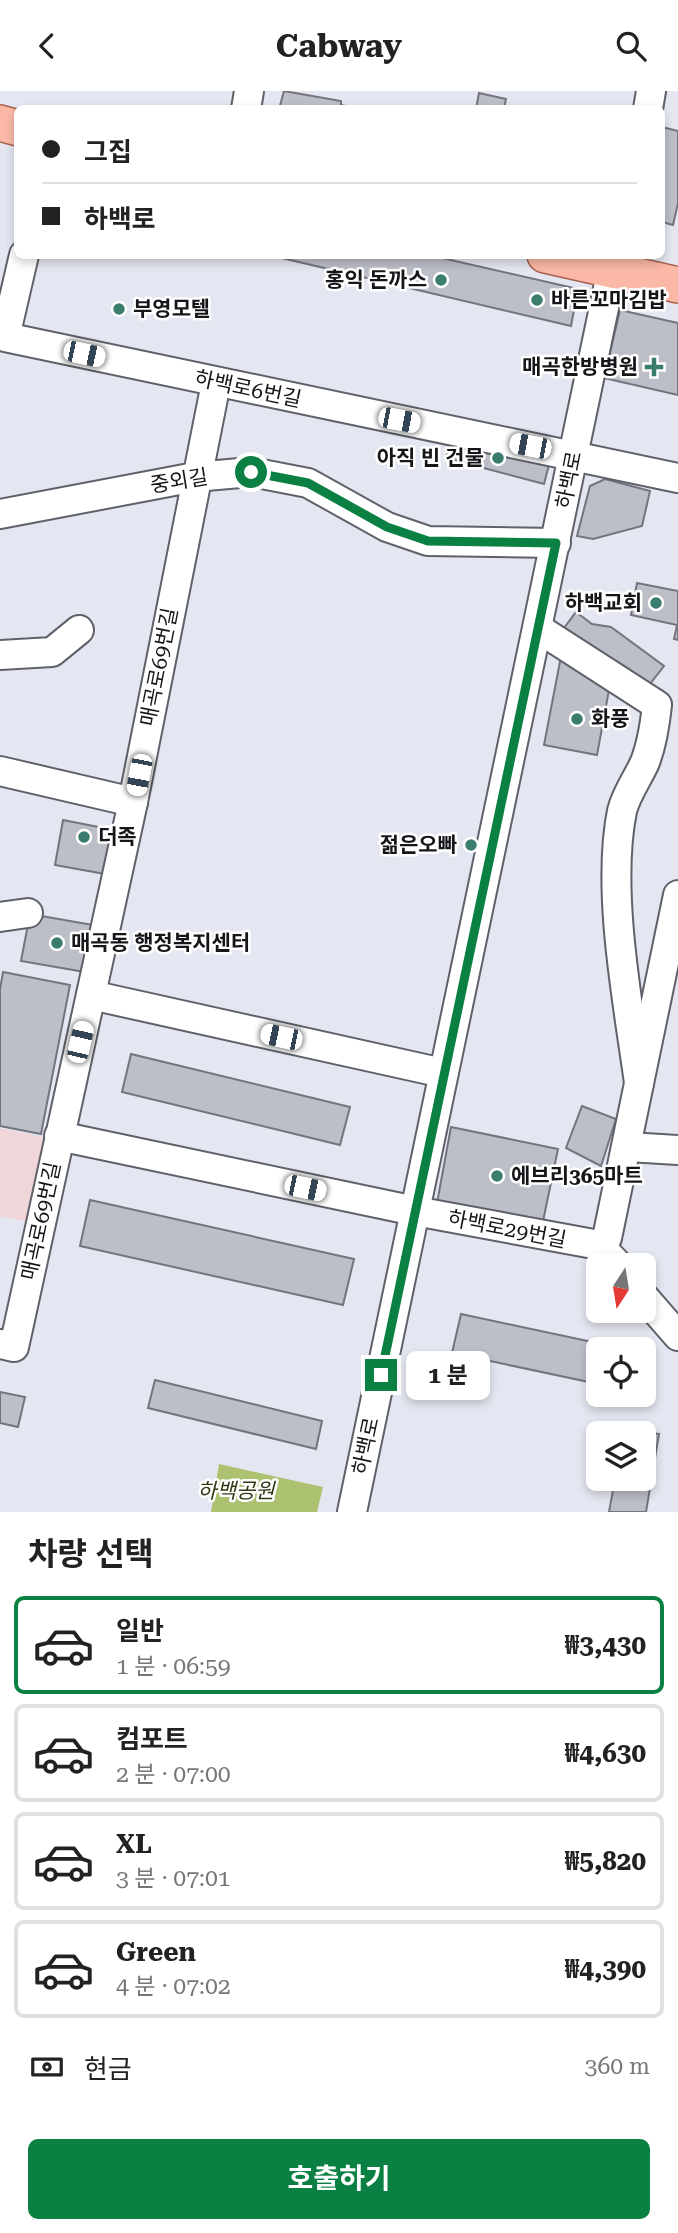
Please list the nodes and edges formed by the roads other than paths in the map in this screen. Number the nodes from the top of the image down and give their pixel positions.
1 (23, 259) edge
2 (579, 259) edge
3 (613, 263) edge
4 (678, 285) edge
5 (216, 383) junction
6 (573, 455) junction
7 (195, 477) junction
8 (678, 478) edge
9 (0, 514) edge
10 (556, 543) junction
11 (539, 629) junction
12 (79, 630) dead end
13 (0, 655) edge
14 (0, 771) edge
15 (133, 802) junction
16 (678, 895) edge
17 (28, 913) dead end
18 (0, 917) edge
19 (91, 995) junction
20 (443, 1073) junction
21 (639, 1083) junction
22 (59, 1136) junction
23 (628, 1147) junction
24 (678, 1150) edge
25 (415, 1211) junction
26 (599, 1253) edge
27 (608, 1253) edge
28 (656, 1311) edge
29 (678, 1336) edge
30 (0, 1344) edge
31 (352, 1512) edge

1 - 5 street, 하백로6번길
2 - 3 main road
3 - 4 main road
3 - 6 street, 하백로
5 - 6 street, 하백로6번길
5 - 7 street, 매곡로69번길
6 - 8 street, 하백로6번길
6 - 10 street, 하백로
7 - 9 street, 중외길
7 - 10 street, 중외길
7 - 15 street, 매곡로69번길
10 - 11 street, 하백로
11 - 20 street, 하백로
11 - 21 street
12 - 13 street
14 - 15 street
15 - 19 street, 매곡로69번길
16 - 21 street
17 - 18 street
19 - 20 street
19 - 22 street, 매곡로69번길
20 - 25 street, 하백로
21 - 23 street
22 - 25 street, 하백로29번길
22 - 30 street, 매곡로69번길
23 - 24 street
23 - 27 street
25 - 26 street, 하백로29번길
25 - 31 street, 하백로
28 - 29 street

